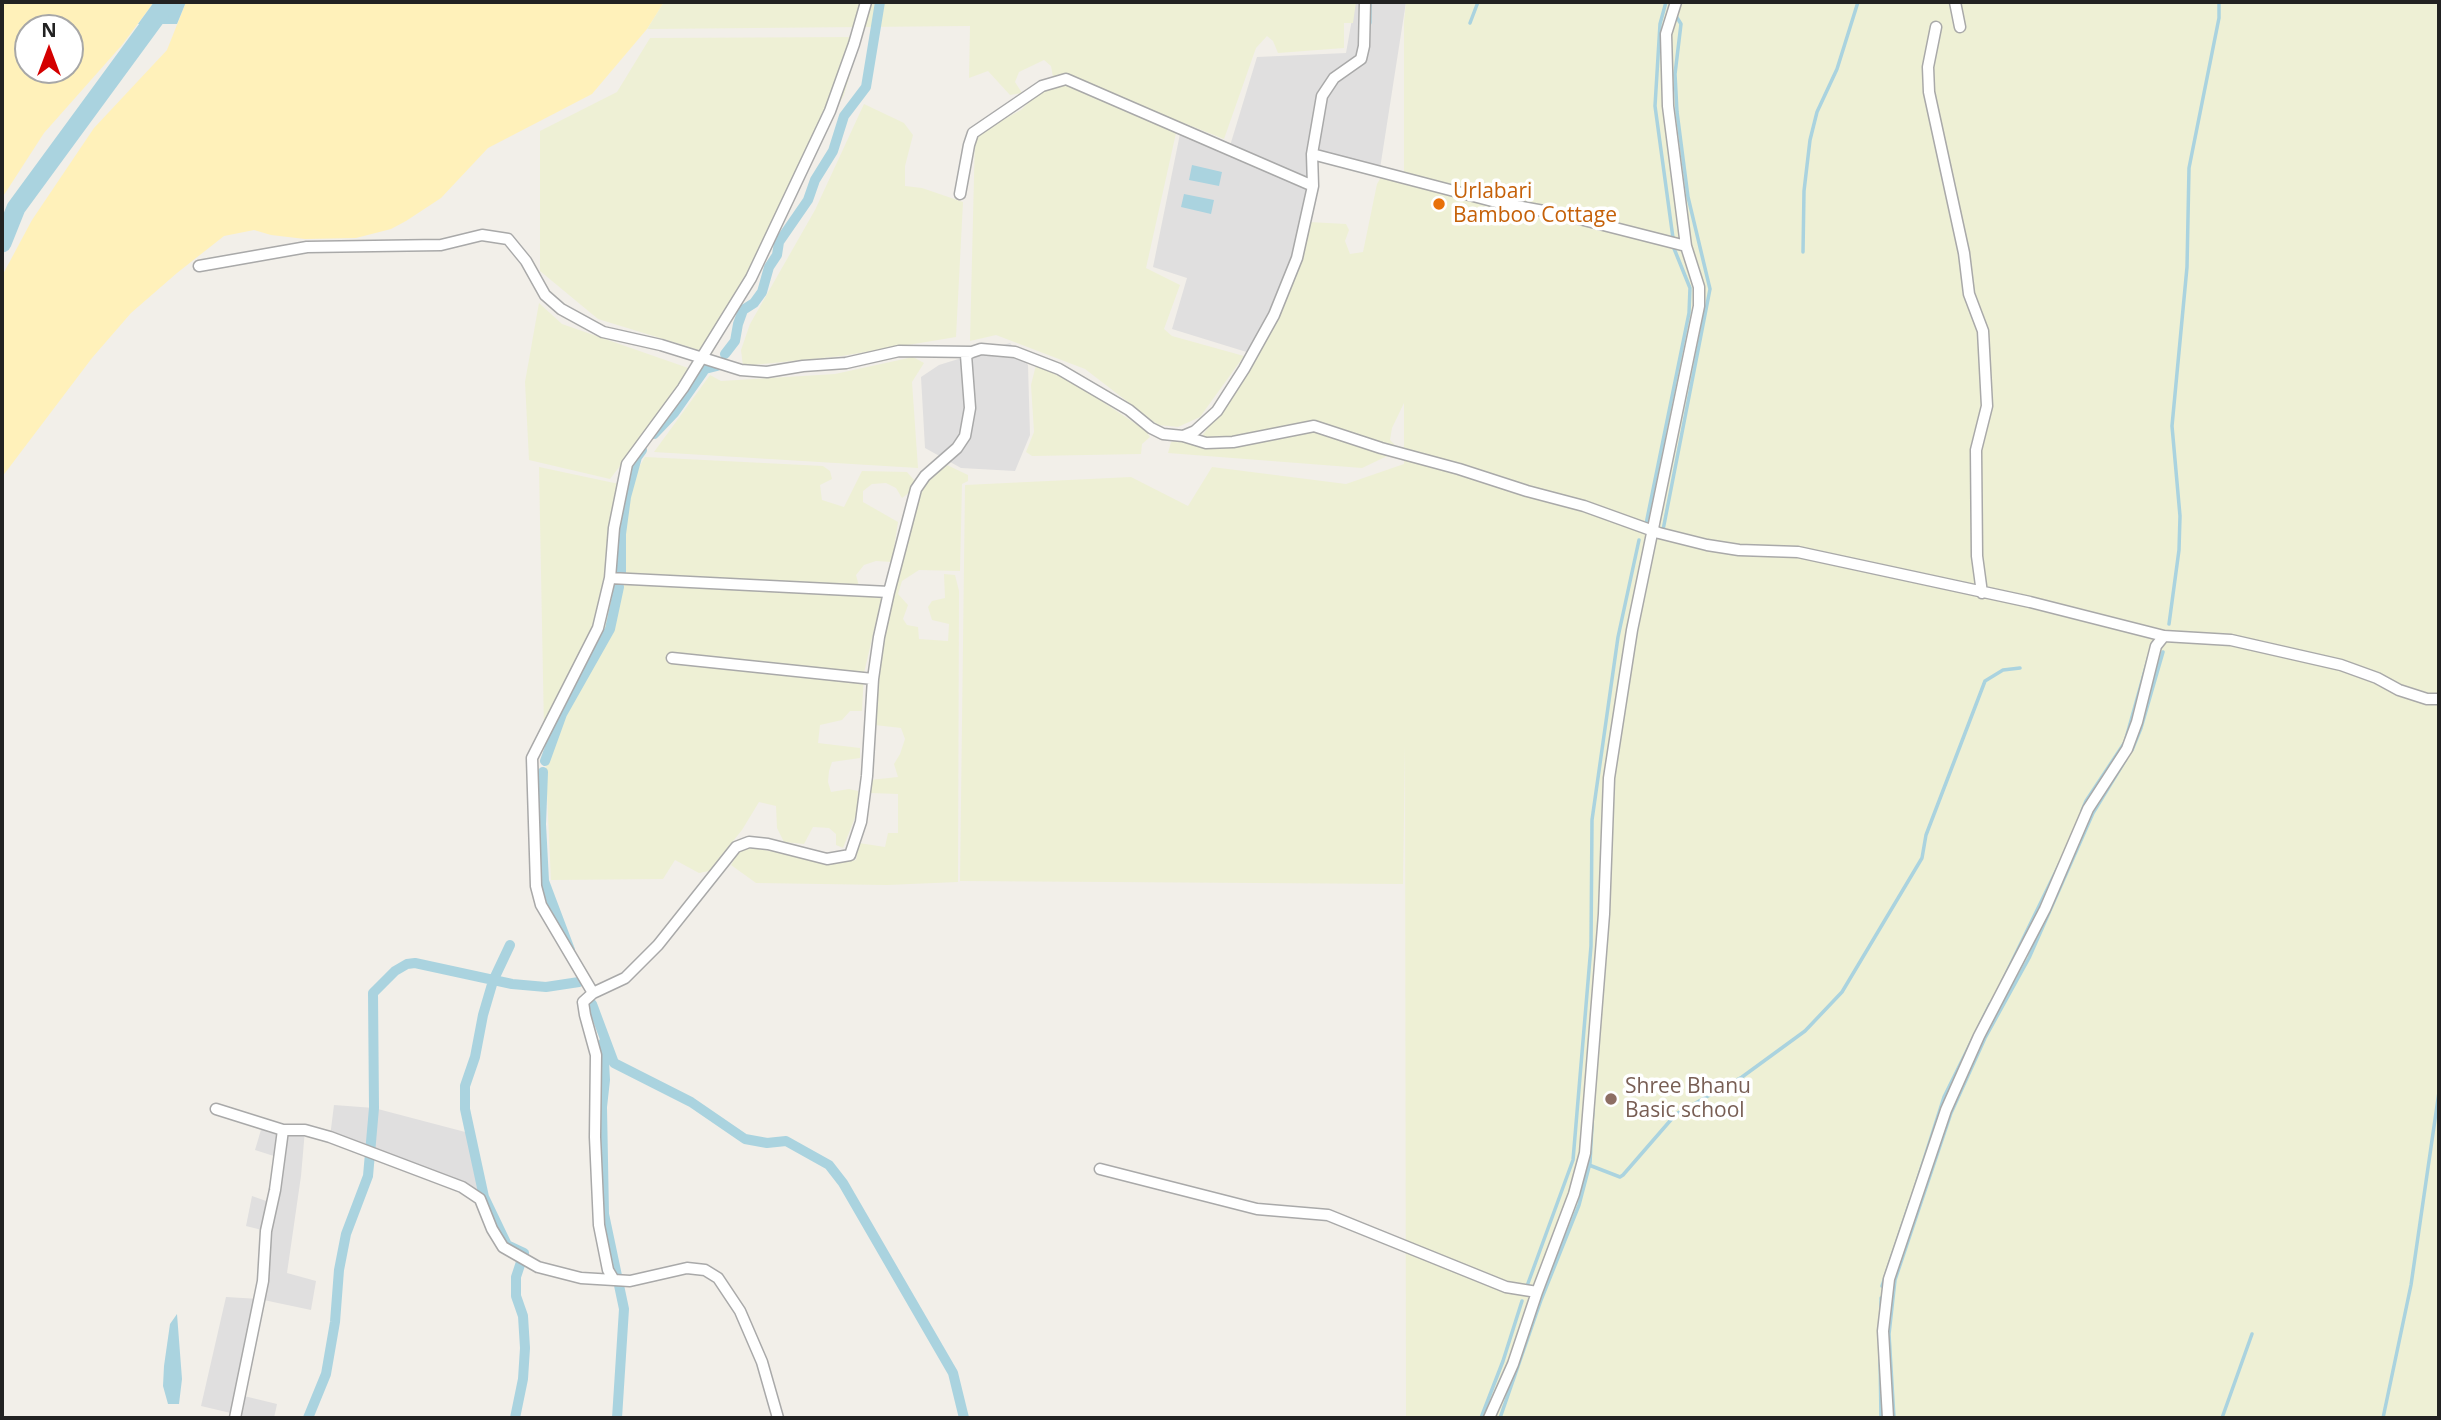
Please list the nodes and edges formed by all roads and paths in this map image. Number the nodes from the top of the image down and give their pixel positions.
1 (866, 2) edge
2 (1365, 2) edge
3 (1676, 2) edge
4 (1955, 2) edge
5 (1936, 27) dead end
6 (1960, 27) dead end
7 (1312, 154) junction
8 (1313, 186) junction
9 (960, 194) dead end
10 (1686, 246) junction
11 (198, 266) dead end
12 (972, 352) junction
13 (702, 359) junction
14 (1183, 436) junction
15 (1651, 530) junction
16 (610, 578) junction
17 (889, 593) junction
18 (1982, 593) junction
19 (2164, 636) junction
20 (672, 658) dead end
21 (873, 679) junction
22 (2439, 699) edge
23 (593, 993) junction
24 (216, 1109) dead end
25 (284, 1130) junction
26 (1100, 1170) dead end
27 (608, 1270) junction
28 (597, 1279) junction
29 (614, 1280) junction
30 (1537, 1292) junction
31 (235, 1418) edge
32 (778, 1418) edge
33 (1489, 1418) edge
34 (1888, 1418) edge

1 - 13 street
2 - 7 street
3 - 10 street
4 - 6 street
5 - 18 street
7 - 8 street
7 - 10 street
8 - 9 street
8 - 14 street
10 - 15 street
11 - 13 street
12 - 13 street
12 - 14 street
12 - 17 street
13 - 16 street
14 - 15 street
15 - 18 street
15 - 30 street
16 - 17 street
16 - 23 street
17 - 21 street
18 - 19 street
19 - 22 street
19 - 34 street
20 - 21 street
21 - 23 street
23 - 27 street
24 - 25 street
25 - 28 street
25 - 31 street
26 - 30 street
27 - 28 street
27 - 29 street
28 - 29 street
29 - 32 street
30 - 33 street

